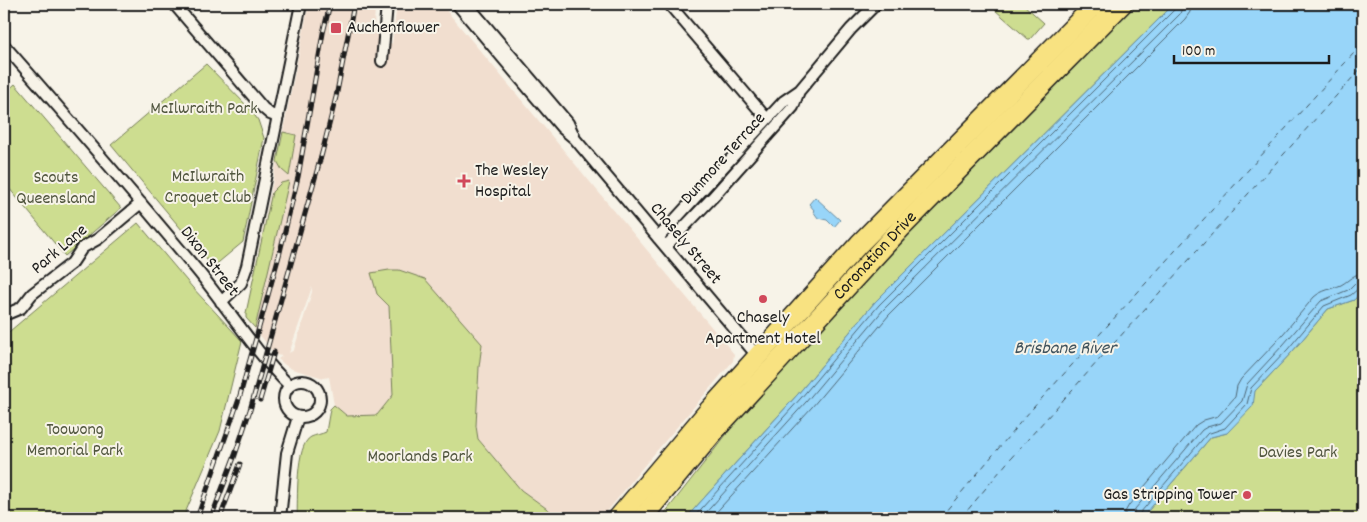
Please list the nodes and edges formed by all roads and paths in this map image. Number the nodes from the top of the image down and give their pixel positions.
1 (174, 4) edge
2 (301, 4) edge
3 (386, 4) edge
4 (457, 4) edge
5 (466, 4) edge
6 (669, 4) edge
7 (1096, 4) edge
8 (1122, 4) edge
9 (874, 5) edge
10 (4, 45) edge
11 (382, 61) dead end
12 (800, 90) junction
13 (278, 117) junction
14 (767, 119) junction
15 (575, 139) junction
16 (141, 203) junction
17 (658, 238) junction
18 (666, 246) junction
19 (221, 302) junction
20 (4, 312) edge
21 (758, 355) junction
22 (770, 370) junction
23 (290, 386) junction
24 (298, 417) junction
25 (280, 518) edge
26 (618, 518) edge
27 (642, 518) edge

1 - 13 street
2 - 13 street
3 - 11 street
4 - 15 street, Chasely Street
5 - 15 street, Chasely Street
6 - 14 street
7 - 21 highway, Coronation Drive
8 - 22 highway, Coronation Drive
9 - 12 street, Dunmore Terrace
10 - 16 street, Dixon Street
12 - 14 street, Dunmore Terrace
12 - 18 street, Dunmore Terrace
13 - 19 street
14 - 17 street, Dunmore Terrace
15 - 17 street, Chasely Street
16 - 19 street, Dixon Street
16 - 20 street, Park Lane
17 - 18 street, Chasely Street
18 - 21 street, Chasely Street
19 - 23 street, Dixon Street
21 - 22 street, Chasely Street
21 - 26 highway, Coronation Drive
22 - 27 highway, Coronation Drive
23 - 24 street
23 - 24 street
24 - 25 street

